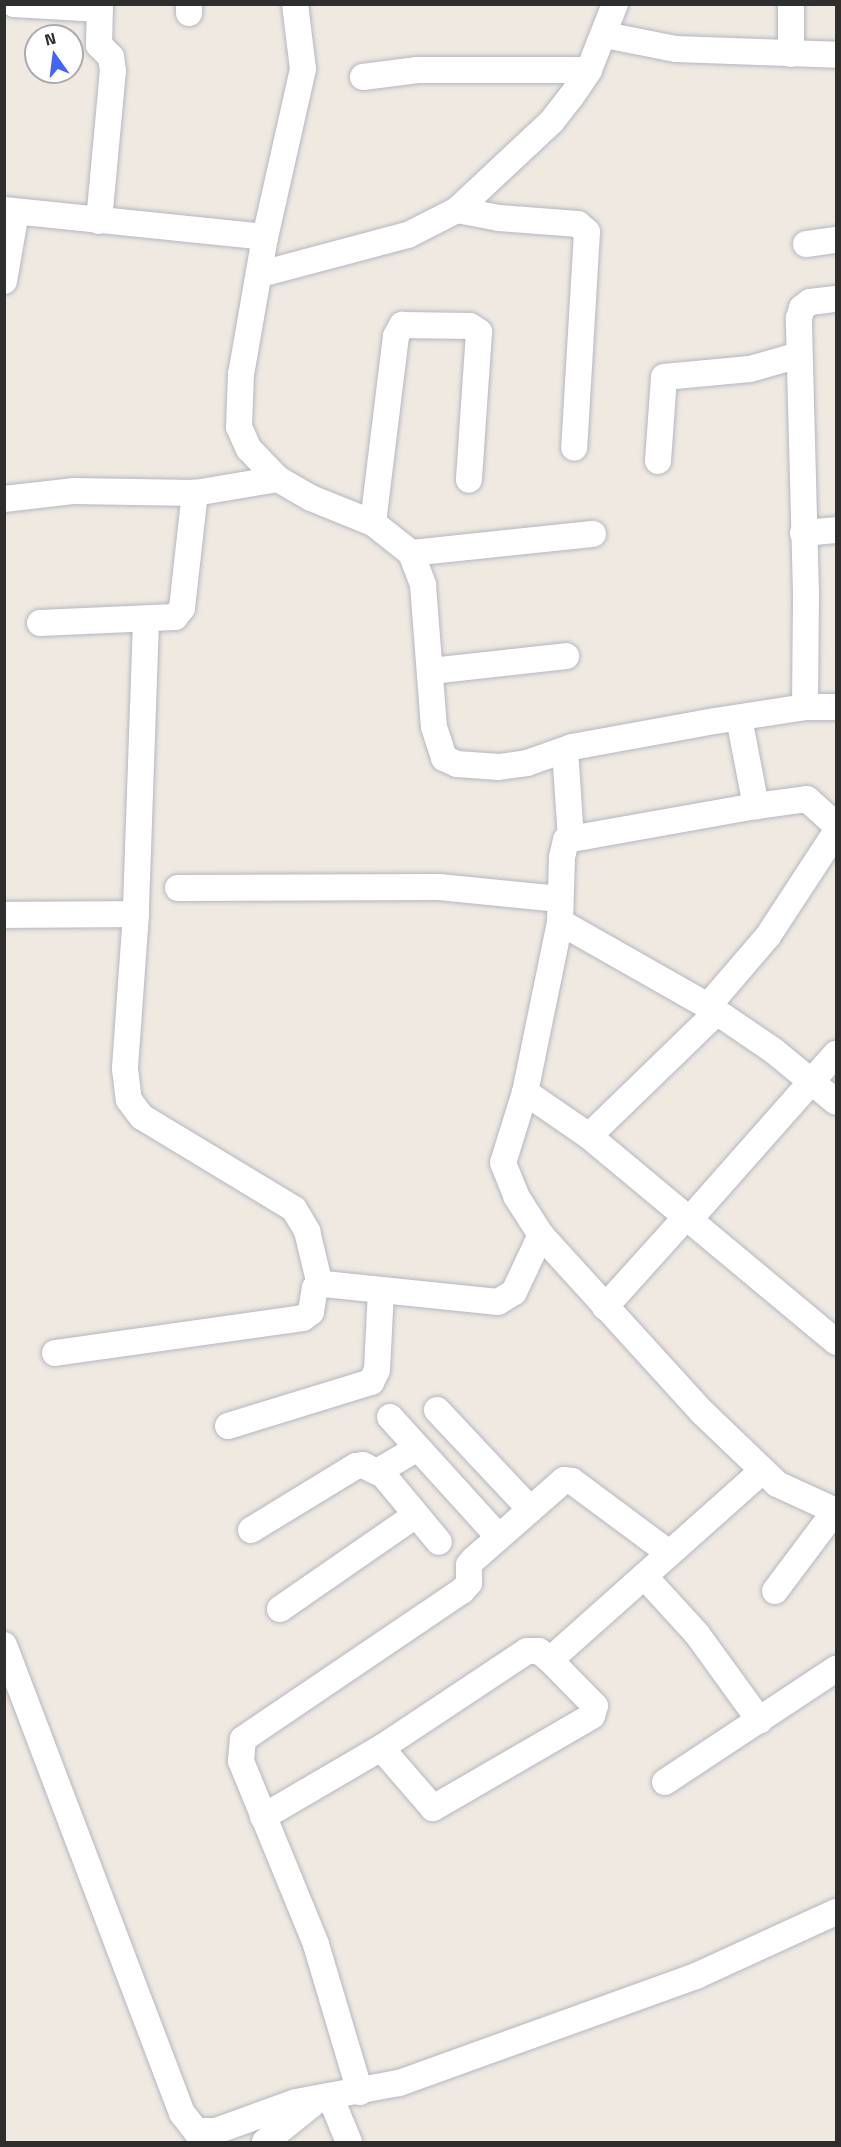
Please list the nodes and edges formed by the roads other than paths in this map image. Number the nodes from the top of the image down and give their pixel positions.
1 (14, 4) edge
2 (296, 4) edge
3 (615, 4) edge
4 (791, 4) edge
5 (100, 7) edge
6 (605, 35) junction
7 (791, 54) junction
8 (837, 55) edge
9 (589, 70) junction
10 (363, 77) dead end
11 (457, 210) junction
12 (10, 211) edge
13 (99, 221) junction
14 (265, 237) junction
15 (837, 240) edge
16 (806, 244) dead end
17 (261, 274) junction
18 (4, 281) edge
19 (837, 299) edge
20 (799, 355) junction
21 (574, 448) dead end
22 (657, 461) dead end
23 (278, 479) junction
24 (469, 480) dead end
25 (195, 493) junction
26 (4, 499) edge
27 (373, 523) junction
28 (837, 530) edge
29 (803, 533) junction
30 (593, 534) dead end
31 (411, 553) junction
32 (146, 621) junction
33 (40, 623) dead end
34 (566, 656) dead end
35 (431, 671) junction
36 (805, 707) junction
37 (837, 708) edge
38 (739, 718) junction
39 (565, 750) junction
40 (756, 806) junction
41 (837, 825) edge
42 (837, 832) edge
43 (570, 838) junction
44 (178, 888) dead end
45 (560, 910) junction
46 (136, 914) junction
47 (4, 915) edge
48 (713, 1009) junction
49 (837, 1054) edge
50 (813, 1082) junction
51 (525, 1092) junction
52 (837, 1102) edge
53 (589, 1136) junction
54 (687, 1218) junction
55 (541, 1235) junction
56 (320, 1285) junction
57 (381, 1290) junction
58 (605, 1307) junction
59 (837, 1342) edge
60 (55, 1353) dead end
61 (437, 1410) dead end
62 (390, 1417) dead end
63 (228, 1426) dead end
64 (416, 1449) junction
65 (380, 1471) junction
66 (762, 1471) junction
67 (530, 1509) junction
68 (836, 1511) edge
69 (416, 1515) junction
70 (251, 1530) dead end
71 (499, 1537) junction
72 (439, 1542) dead end
73 (669, 1553) junction
74 (644, 1576) junction
75 (775, 1591) dead end
76 (280, 1610) dead end
77 (4, 1646) edge
78 (550, 1660) junction
79 (837, 1669) edge
80 (760, 1721) junction
81 (381, 1748) junction
82 (665, 1782) dead end
83 (263, 1817) junction
84 (837, 1912) edge
85 (360, 2092) junction
86 (325, 2097) junction
87 (265, 2142) edge
88 (350, 2142) edge

1 - 5 street
2 - 14 street
3 - 6 street
4 - 7 street
5 - 13 street
6 - 7 street
6 - 9 street
7 - 8 street
9 - 10 street
9 - 11 street
11 - 17 street
11 - 21 street
12 - 13 street
12 - 18 street
13 - 14 street
14 - 17 street
15 - 16 street
17 - 23 street
19 - 20 street
20 - 22 street
20 - 29 street
23 - 25 street
23 - 27 street
24 - 27 street
25 - 26 street
25 - 32 street
27 - 31 street
28 - 29 street
29 - 36 street
30 - 31 street
31 - 35 street
32 - 33 street
32 - 46 street
34 - 35 street
35 - 39 street
36 - 37 street
36 - 38 street
38 - 39 street
38 - 40 street
39 - 43 street
40 - 41 street
40 - 43 street
42 - 48 street
43 - 45 street
44 - 45 street
45 - 48 street
45 - 51 street
46 - 47 street
46 - 56 street
48 - 50 street
48 - 53 street
49 - 50 street
50 - 52 street
50 - 54 street
51 - 53 street
51 - 55 street
53 - 54 street
54 - 58 street
54 - 59 street
55 - 57 street
55 - 58 street
56 - 57 street
56 - 60 street
57 - 63 street
58 - 66 street
61 - 67 street
62 - 64 street
64 - 65 street
64 - 71 street
65 - 69 street
65 - 70 street
66 - 68 street
66 - 73 street
67 - 71 street
67 - 73 street
68 - 75 street
69 - 72 street
69 - 76 street
71 - 83 street
73 - 74 street
74 - 78 street
74 - 80 street
77 - 86 street
78 - 81 street
78 - 81 street
79 - 80 street
80 - 82 street
81 - 83 street
83 - 85 street
84 - 85 street
85 - 86 street
86 - 87 street
86 - 88 street

